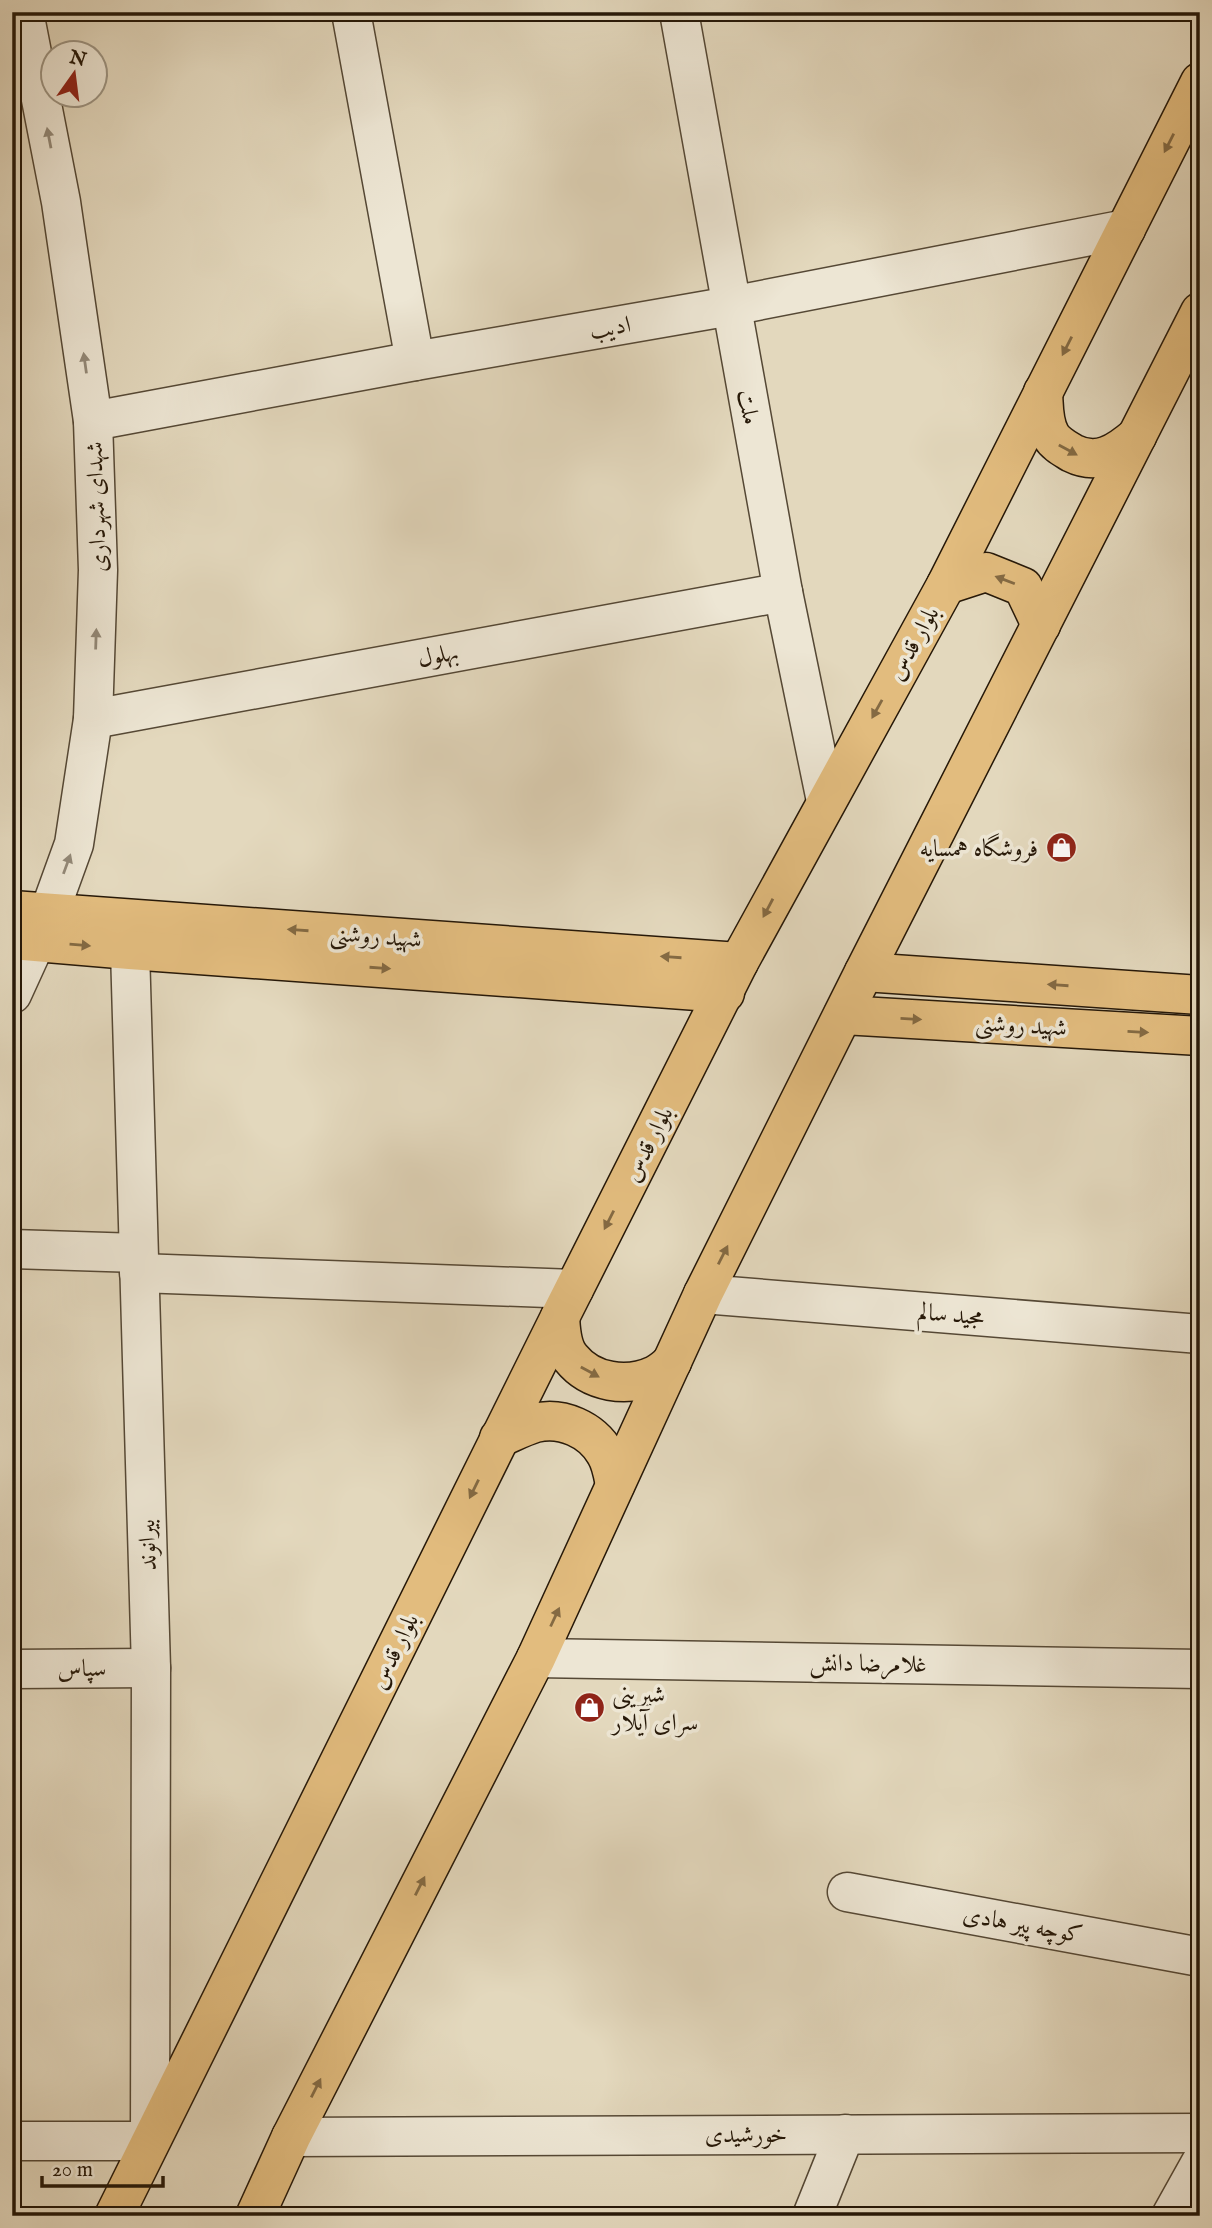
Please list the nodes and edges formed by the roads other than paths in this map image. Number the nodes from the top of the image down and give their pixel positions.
1 (24, 12) edge
2 (351, 12) edge
3 (680, 12) edge
4 (1200, 82) edge
5 (1126, 229) junction
6 (731, 306) junction
7 (1200, 312) edge
8 (415, 361) junction
9 (1043, 392) junction
10 (93, 421) junction
11 (1137, 436) junction
12 (946, 585) junction
13 (783, 592) junction
14 (1041, 625) junction
15 (93, 719) junction
16 (826, 801) junction
17 (27, 926) edge
18 (130, 950) junction
19 (864, 972) junction
20 (732, 977) junction
21 (12, 994) edge
22 (1200, 995) edge
23 (843, 1015) junction
24 (1200, 1036) edge
25 (12, 1249) edge
26 (139, 1263) junction
27 (703, 1294) junction
28 (567, 1303) junction
29 (1200, 1334) edge
30 (672, 1362) junction
31 (499, 1438) junction
32 (615, 1485) junction
33 (537, 1657) junction
34 (151, 1668) junction
35 (12, 1669) edge
36 (1200, 1669) edge
37 (847, 1892) dead end
38 (1200, 1957) edge
39 (1200, 2133) edge
40 (845, 2134) junction
41 (292, 2137) junction
42 (12, 2141) edge
43 (150, 2141) junction
44 (114, 2216) edge
45 (255, 2216) edge
46 (812, 2216) edge

10 -> 1 street, شهدای شهرداری
2 - 8 street
3 - 6 street, ملت
4 -> 5 main road, بلوار قدس
5 - 6 street, ادیب
5 -> 9 main road, بلوار قدس
6 - 8 street, ادیب
6 - 13 street, ملت
7 - 11 main road
8 - 10 street, ادیب
9 -> 11 main road
9 - 12 main road, بلوار قدس
15 -> 10 street, شهدای شهرداری
11 - 14 main road
14 -> 12 main road
12 -> 16 main road, بلوار قدس
13 - 15 street, بهلول
13 - 16 street, ملت
14 - 19 main road
17 -> 15 street, شهدای شهرداری
16 -> 20 main road, بلوار قدس
17 -> 18 main road, شهید روشنی
20 -> 17 main road, شهید روشنی
17 - 21 street, شهدای شهرداری
18 -> 20 main road, شهید روشنی
18 - 26 street, بیرانوند
22 -> 19 main road, شهید روشنی
19 - 23 main road
20 -> 28 main road, بلوار قدس
23 -> 24 main road, شهید روشنی
27 -> 23 main road
25 - 26 street
26 - 28 street
26 - 34 street, بیرانوند
27 - 29 street, مجید سالم
27 - 30 main road
28 -> 30 main road
28 - 31 main road, بلوار قدس
30 - 32 main road
31 - 32 main road
31 -> 43 main road, بلوار قدس
33 -> 32 main road
33 - 36 street, غلامرضا دانش
41 -> 33 main road
34 - 35 street, سپاس
34 - 43 street, بیرانوند
37 - 38 street, کوچه پیر هادی
39 - 40 street, خورشیدی
40 - 41 street, خورشیدی
40 - 46 street
41 - 45 main road
42 - 43 street
43 - 44 main road, بلوار قدس

